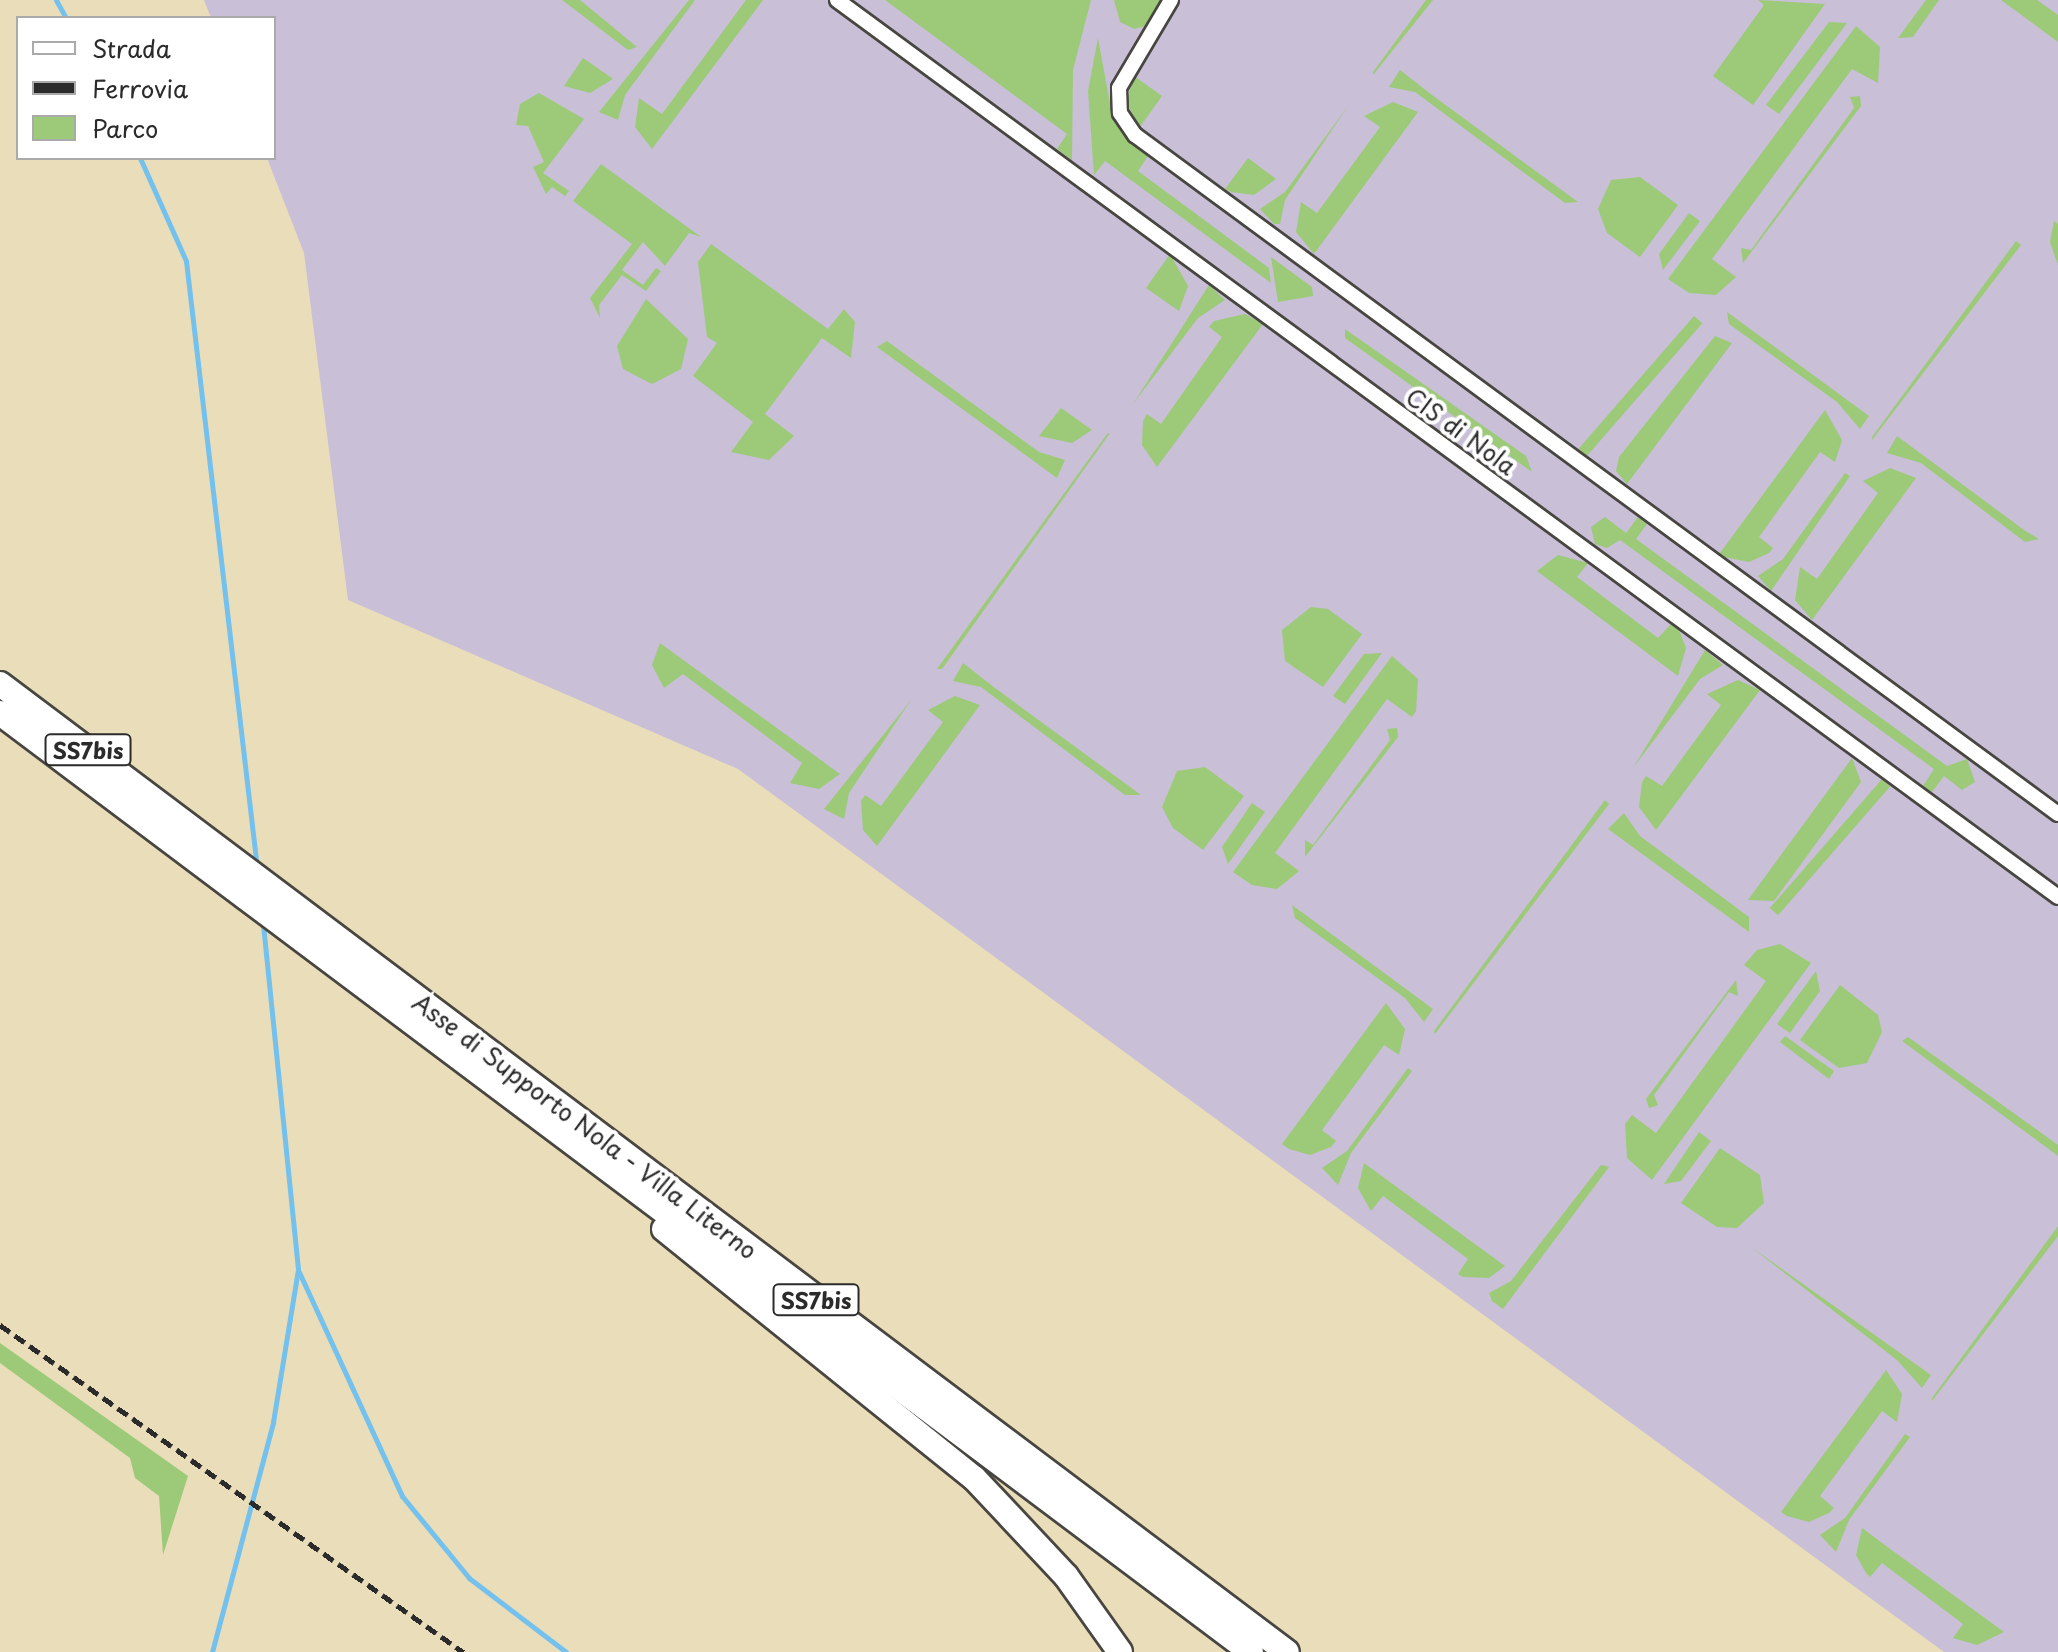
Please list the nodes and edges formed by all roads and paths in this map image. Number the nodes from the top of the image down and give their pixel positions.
1 (837, 0) edge
2 (1171, 0) edge
3 (0, 684) edge
4 (0, 713) edge
5 (2058, 814) edge
6 (2058, 897) edge
7 (546, 1123) junction
8 (1120, 1652) edge
9 (1251, 1652) edge
10 (1287, 1652) edge

1 - 6 street, CIS di Nola
2 - 5 street, CIS di Nola
3 - 10 highway, Asse di Supporto Nola - Villa Literno / SS7bis
4 - 7 highway, Asse di Supporto Nola - Villa Literno / SS7bis
7 - 8 highway
7 - 9 highway, Asse di Supporto Nola - Villa Literno / SS7bis

